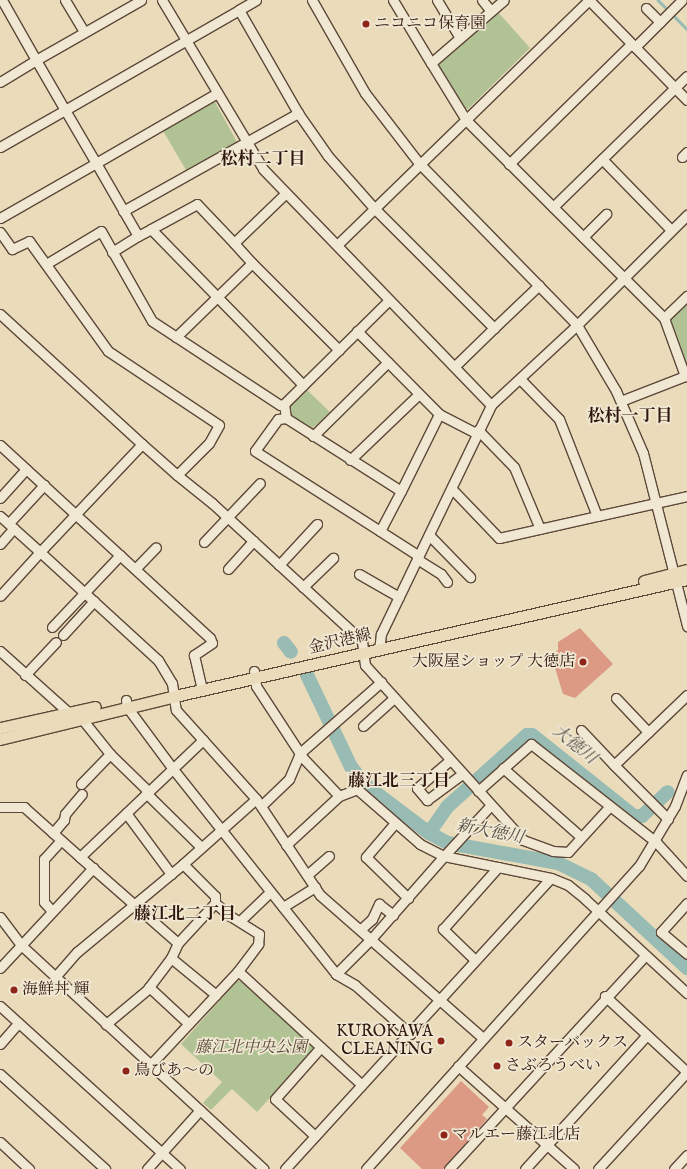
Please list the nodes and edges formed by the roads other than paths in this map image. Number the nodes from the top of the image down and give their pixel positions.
1 (65, 0) edge
2 (141, 0) edge
3 (162, 0) edge
4 (256, 0) edge
5 (312, 0) edge
6 (393, 0) edge
7 (437, 0) edge
8 (482, 0) edge
9 (504, 0) edge
10 (589, 0) edge
11 (682, 0) edge
12 (3, 5) edge
13 (646, 8) dead end
14 (239, 10) junction
15 (491, 11) junction
16 (660, 22) junction
17 (84, 32) junction
18 (460, 38) junction
19 (186, 39) junction
20 (633, 45) junction
21 (36, 60) junction
22 (430, 63) junction
23 (687, 76) edge
24 (0, 82) edge
25 (675, 88) junction
26 (217, 93) junction
27 (687, 100) edge
28 (65, 110) junction
29 (298, 113) junction
30 (466, 120) junction
31 (245, 143) junction
32 (0, 147) edge
33 (602, 159) junction
34 (96, 163) junction
35 (420, 163) junction
36 (509, 164) junction
37 (286, 193) junction
38 (553, 207) junction
39 (374, 208) junction
40 (123, 211) junction
41 (606, 214) dead end
42 (687, 215) edge
43 (0, 218) edge
44 (152, 229) junction
45 (671, 230) junction
46 (0, 232) edge
47 (138, 236) junction
48 (583, 237) junction
49 (234, 244) junction
50 (337, 245) junction
51 (112, 252) junction
52 (252, 263) junction
53 (46, 264) junction
54 (623, 277) junction
55 (539, 285) junction
56 (216, 296) junction
57 (687, 296) edge
58 (389, 300) junction
59 (0, 314) edge
60 (664, 318) junction
61 (577, 325) junction
62 (494, 328) junction
63 (357, 331) junction
64 (176, 336) junction
65 (339, 350) junction
66 (388, 362) junction
67 (455, 366) junction
68 (686, 378) edge
69 (520, 379) junction
70 (303, 385) junction
71 (419, 394) junction
72 (621, 401) junction
73 (284, 404) junction
74 (491, 405) junction
75 (439, 414) junction
76 (286, 418) junction
77 (477, 432) junction
78 (313, 436) junction
79 (142, 444) junction
80 (0, 445) edge
81 (350, 460) junction
82 (26, 469) junction
83 (177, 475) junction
84 (260, 483) dead end
85 (44, 485) junction
86 (452, 489) junction
87 (401, 491) junction
88 (687, 496) edge
89 (0, 498) edge
90 (656, 504) junction
91 (76, 514) junction
92 (0, 516) edge
93 (226, 516) junction
94 (597, 516) junction
95 (317, 524) dead end
96 (11, 526) junction
97 (540, 529) junction
98 (380, 531) junction
99 (429, 535) junction
100 (253, 541) junction
101 (204, 542) dead end
102 (0, 544) edge
103 (156, 547) dead end
104 (40, 552) junction
105 (120, 555) junction
106 (333, 558) dead end
107 (418, 558) junction
108 (279, 565) junction
109 (135, 569) junction
110 (228, 569) dead end
111 (687, 570) edge
112 (359, 574) dead end
113 (470, 577) dead end
114 (679, 578) edge
115 (447, 582) dead end
116 (303, 587) junction
117 (85, 593) junction
118 (0, 596) edge
119 (399, 598) junction
120 (94, 602) junction
121 (687, 626) edge
122 (52, 627) dead end
123 (63, 635) dead end
124 (56, 642) dead end
125 (378, 646) junction
126 (364, 650) junction
127 (0, 651) edge
128 (25, 674) junction
129 (254, 675) junction
130 (381, 682) junction
131 (201, 686) junction
132 (174, 692) junction
133 (687, 695) edge
134 (394, 698) junction
135 (616, 698) dead end
136 (126, 704) junction
137 (75, 714) junction
138 (363, 726) dead end
139 (0, 728) edge
140 (581, 730) dead end
141 (648, 732) junction
142 (0, 739) edge
143 (203, 740) junction
144 (110, 754) junction
145 (300, 754) junction
146 (449, 761) junction
147 (614, 765) junction
148 (503, 768) junction
149 (173, 769) junction
150 (462, 774) junction
151 (687, 778) edge
152 (81, 784) dead end
153 (474, 786) junction
154 (147, 792) junction
155 (82, 794) dead end
156 (339, 796) junction
157 (259, 803) junction
158 (491, 805) junction
159 (0, 806) edge
160 (610, 806) junction
161 (126, 813) junction
162 (668, 819) junction
163 (395, 823) junction
164 (221, 828) junction
165 (53, 833) junction
166 (581, 838) junction
167 (61, 840) junction
168 (656, 842) junction
169 (286, 845) junction
170 (201, 847) junction
171 (447, 854) junction
172 (329, 856) dead end
173 (80, 857) junction
174 (183, 864) junction
175 (498, 867) junction
176 (93, 868) junction
177 (171, 874) junction
178 (307, 875) junction
179 (687, 876) edge
180 (551, 878) junction
181 (315, 887) junction
182 (269, 893) junction
183 (408, 898) junction
184 (136, 903) junction
185 (215, 903) junction
186 (687, 903) edge
187 (283, 907) junction
188 (52, 911) junction
189 (598, 914) junction
190 (393, 915) junction
191 (0, 917) edge
192 (240, 920) junction
193 (360, 929) junction
194 (372, 938) junction
195 (178, 943) junction
196 (20, 945) junction
197 (687, 954) edge
198 (645, 956) junction
199 (171, 958) junction
200 (475, 960) junction
201 (0, 968) edge
202 (238, 971) junction
203 (336, 974) junction
204 (55, 977) junction
205 (149, 987) junction
206 (687, 993) edge
207 (216, 995) junction
208 (605, 996) junction
209 (439, 999) junction
210 (0, 1006) edge
211 (18, 1023) junction
212 (106, 1024) junction
213 (189, 1024) junction
214 (410, 1034) junction
215 (647, 1035) junction
216 (483, 1038) junction
217 (0, 1044) edge
218 (321, 1047) junction
219 (151, 1064) junction
220 (458, 1066) junction
221 (687, 1072) edge
222 (0, 1074) edge
223 (362, 1085) junction
224 (504, 1108) junction
225 (200, 1110) junction
226 (315, 1136) junction
227 (0, 1142) edge
228 (546, 1145) junction
229 (162, 1152) junction
230 (687, 1155) edge
231 (30, 1169) edge
232 (105, 1169) edge
233 (147, 1169) edge
234 (180, 1169) edge
235 (264, 1169) edge
236 (285, 1169) edge
237 (366, 1169) edge
238 (449, 1169) edge
239 (525, 1169) edge
240 (574, 1169) edge
241 (598, 1169) edge
242 (674, 1169) edge

1 - 17 street
2 - 17 street
3 - 19 street
4 - 14 street
5 - 35 street
6 - 22 street
7 - 18 street
8 - 15 street
9 - 15 street
10 - 20 street
10 - 30 street
11 - 16 street
12 - 21 street
13 - 16 street
14 - 19 street
14 - 29 street
15 - 18 street
16 - 20 street
17 - 21 street
18 - 22 street
19 - 26 street
19 - 28 street
20 - 25 street
20 - 36 street
21 - 24 street
21 - 28 street
22 - 30 street
23 - 25 street
25 - 27 street
25 - 33 street
26 - 31 street
26 - 34 street
28 - 32 street
28 - 34 street
29 - 31 street
29 - 39 street
30 - 35 street
30 - 36 street
31 - 37 street
31 - 40 street
33 - 38 street
33 - 45 street
34 - 40 street
34 - 43 street
35 - 39 street
35 - 55 street
36 - 38 street
37 - 49 street
37 - 50 street
38 - 48 street
39 - 50 street
39 - 62 street
40 - 47 street
41 - 48 street
42 - 45 street
44 - 47 street
44 - 49 street
44 - 56 street
45 - 54 street
46 - 53 street
47 - 51 street
48 - 54 street
49 - 52 street
50 - 58 street
51 - 53 street
51 - 64 street
52 - 56 street
52 - 65 street
53 - 83 street
54 - 60 street
54 - 61 street
55 - 61 street
55 - 62 street
56 - 64 street
56 - 70 street
57 - 60 street
58 - 63 street
58 - 67 street
59 - 79 street
60 - 68 street
61 - 69 street
61 - 72 street
62 - 67 street
63 - 65 street
63 - 66 street
64 - 73 street
65 - 70 street
66 - 71 street
66 - 78 street
67 - 74 street
68 - 72 street
69 - 74 street
69 - 94 street
70 - 73 street
71 - 75 street
71 - 81 street
72 - 90 street
73 - 76 street
74 - 77 street
75 - 77 street
75 - 87 street
76 - 78 street
76 - 98 street
77 - 86 street
77 - 97 street
78 - 81 street
79 - 83 street
79 - 91 street
80 - 82 street
81 - 87 street
82 - 85 street
82 - 89 street
83 - 93 street
84 - 93 street
85 - 91 street
85 - 96 street
86 - 97 street
86 - 99 street
87 - 98 street
88 - 90 street
90 - 94 street
90 - 114 street
91 - 104 street
91 - 105 street
92 - 96 street
93 - 100 street
93 - 101 street
94 - 97 street
95 - 108 street
96 - 102 street
96 - 104 street
98 - 107 street
99 - 107 street
99 - 113 street
100 - 108 street
100 - 110 street
103 - 109 street
104 - 117 street
104 - 118 street
105 - 109 street
105 - 117 street
106 - 116 street
107 - 115 street
107 - 119 street
108 - 116 street
109 - 131 street
111 - 114 main road, 金沢港線
112 - 119 street
114 - 121 street
114 - 125 main road, 金沢港線
116 - 126 street
117 - 120 street
117 - 122 street
119 - 125 street
120 - 123 street
120 - 132 street
124 - 128 street
125 - 126 main road, 金沢港線
126 - 129 main road, 金沢港線
126 - 130 street
127 - 128 street
128 - 137 street
129 - 131 main road, 金沢港線
129 - 145 street
130 - 134 street
130 - 145 street
131 - 132 main road, 金沢港線
132 - 136 main road, 金沢港線
132 - 143 street
133 - 141 street
134 - 138 street
134 - 146 street
135 - 141 street
136 - 137 main road, 金沢港線
136 - 149 street
137 - 139 main road, 金沢港線
137 - 142 main road, 金沢港線
137 - 144 street
140 - 147 street
141 - 147 street
143 - 149 street
143 - 157 street
144 - 152 street
144 - 154 street
145 - 156 street
145 - 157 street
146 - 150 street
146 - 150 street
147 - 162 street
148 - 153 street
148 - 160 street
148 - 166 street
149 - 154 street
149 - 164 street
150 - 153 street
151 - 162 street
153 - 158 street
154 - 161 street
154 - 170 street
155 - 165 street
156 - 163 street
156 - 169 street
157 - 164 street
157 - 169 street
158 - 166 street
158 - 171 street
159 - 165 street
160 - 166 street
160 - 168 street
161 - 173 street
161 - 177 street
162 - 168 street
163 - 171 street
163 - 183 street
164 - 170 street
164 - 182 street
165 - 167 street
167 - 173 street
167 - 188 street
168 - 179 street
168 - 189 street
169 - 178 street
170 - 174 street
171 - 175 street
171 - 183 street
172 - 178 street
173 - 176 street
174 - 177 street
174 - 185 street
175 - 180 street
175 - 200 street
176 - 184 street
176 - 188 street
177 - 184 street
178 - 181 street
180 - 189 street
180 - 200 street
181 - 187 street
181 - 193 street
182 - 187 street
182 - 192 street
183 - 190 street
184 - 195 street
184 - 204 street
185 - 192 street
185 - 195 street
186 - 197 street
187 - 203 street
188 - 196 street
189 - 198 street
189 - 216 street
190 - 193 street
190 - 194 street
191 - 196 street
192 - 202 street
193 - 194 street
194 - 203 street
194 - 209 street
195 - 199 street
196 - 201 street
196 - 204 street
198 - 206 street
198 - 208 street
199 - 205 street
199 - 207 street
200 - 209 street
202 - 207 street
202 - 218 street
203 - 214 street
204 - 212 street
205 - 212 street
205 - 213 street
207 - 213 street
208 - 215 street
208 - 224 street
209 - 214 street
209 - 216 street
210 - 211 street
211 - 217 street
211 - 229 street
212 - 219 street
213 - 219 street
214 - 223 street
215 - 221 street
215 - 228 street
216 - 220 street
218 - 223 street
218 - 226 street
219 - 225 street
220 - 224 street
220 - 237 street
221 - 241 street
222 - 232 street
223 - 226 street
224 - 228 street
224 - 238 street
225 - 229 street
225 - 235 street
226 - 236 street
227 - 231 street
228 - 239 street
228 - 240 street
229 - 233 street
229 - 234 street
230 - 242 street

